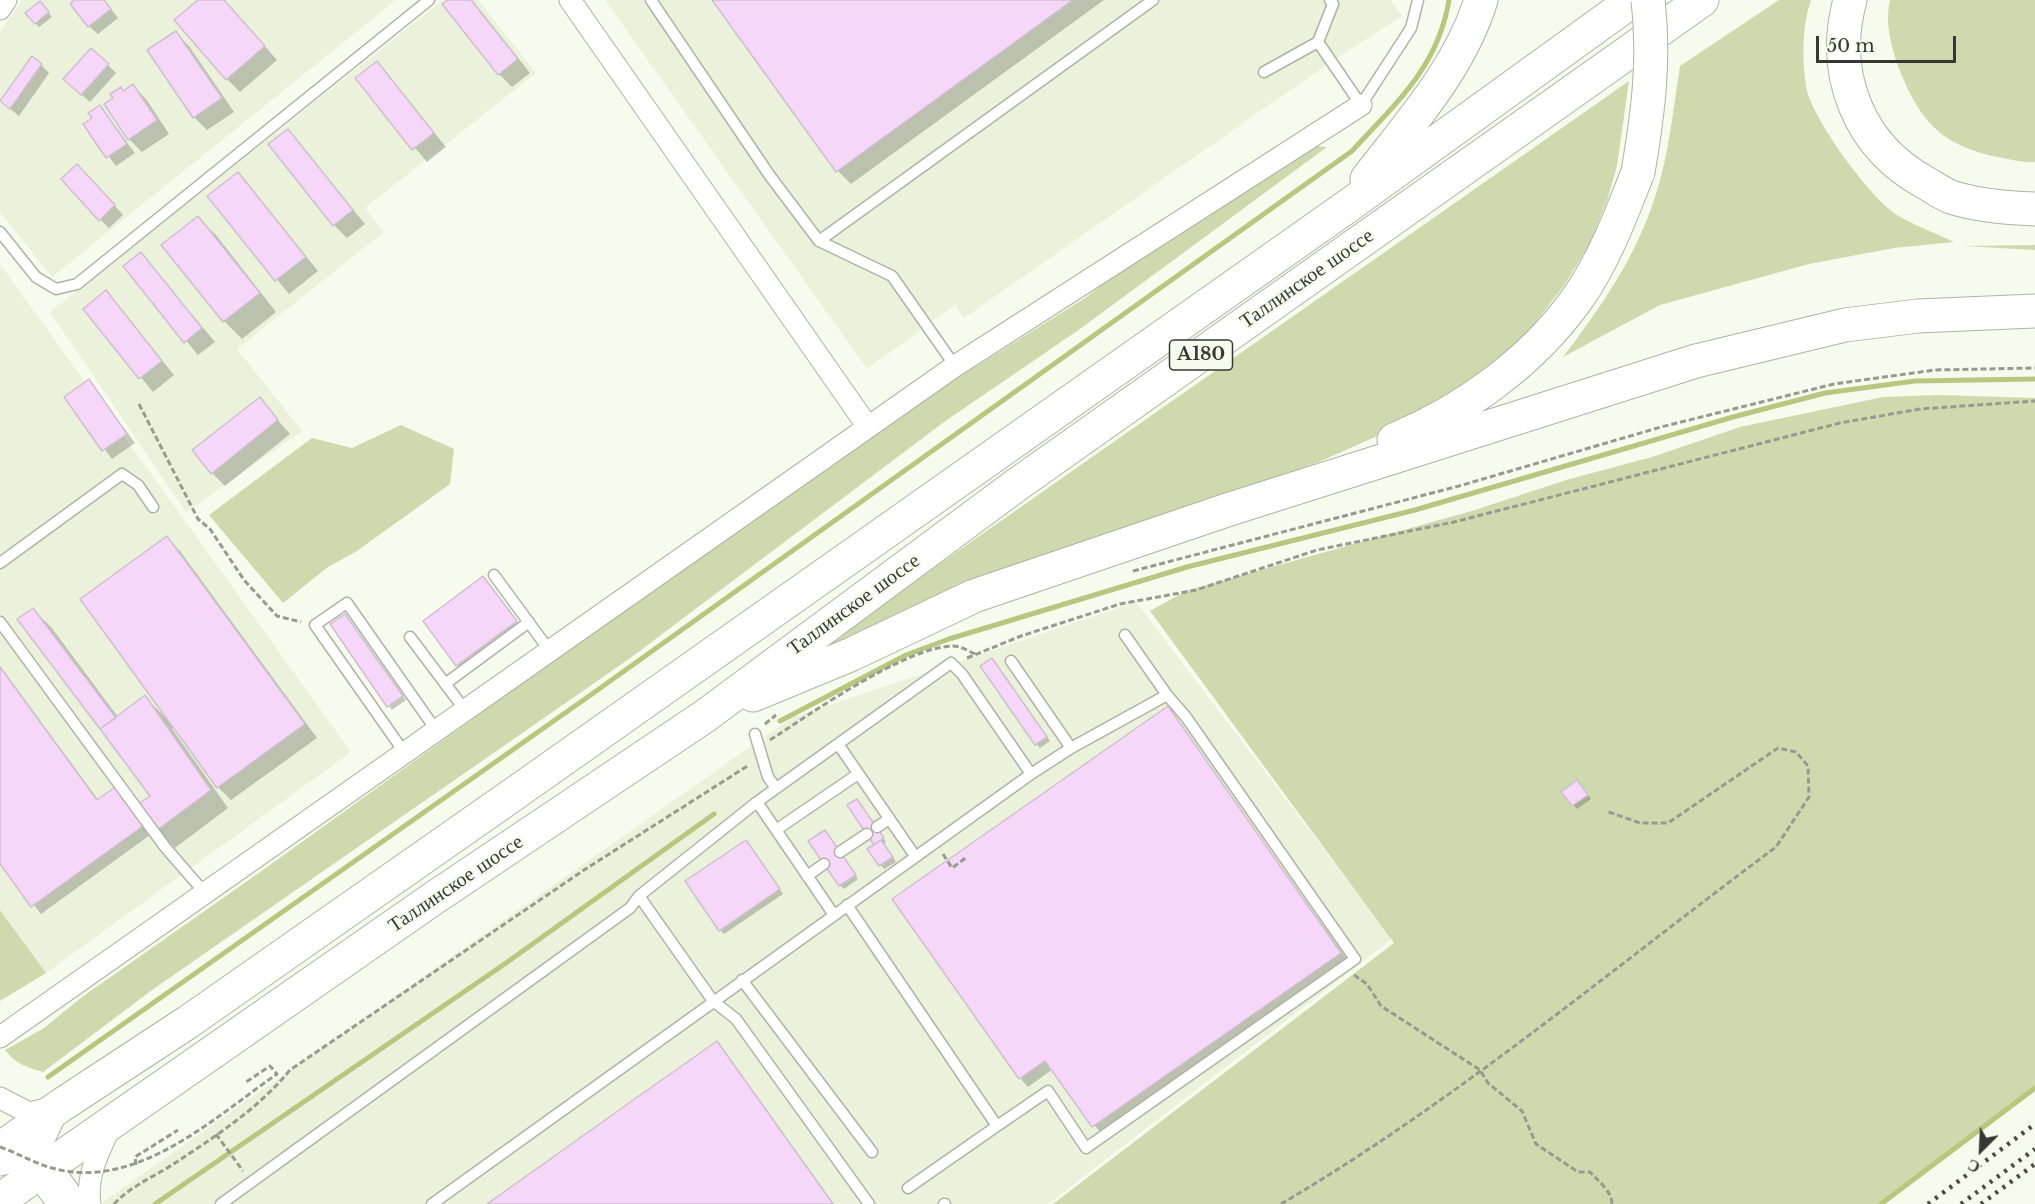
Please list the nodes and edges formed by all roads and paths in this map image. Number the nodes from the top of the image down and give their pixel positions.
1 (6, 0) edge
2 (429, 0) edge
3 (570, 0) edge
4 (651, 0) edge
5 (1153, 0) edge
6 (1330, 0) edge
7 (1418, 0) edge
8 (1481, 0) edge
9 (1633, 0) edge
10 (1648, 0) edge
11 (1702, 0) edge
12 (1850, 0) edge
13 (0, 9) edge
14 (1318, 42) junction
15 (1264, 72) dead end
16 (1361, 105) junction
17 (1345, 208) junction
18 (2035, 209) edge
19 (0, 232) edge
20 (819, 241) junction
21 (2035, 311) edge
22 (956, 366) junction
23 (2035, 368) edge
24 (2035, 401) edge
25 (139, 404) dead end
26 (868, 428) junction
27 (153, 507) dead end
28 (1227, 510) junction
29 (0, 563) edge
30 (1132, 571) dead end
31 (494, 575) dead end
32 (0, 622) edge
33 (529, 622) junction
34 (315, 625) junction
35 (1125, 635) dead end
36 (410, 637) dead end
37 (549, 650) junction
38 (976, 655) junction
39 (968, 657) dead end
40 (1011, 661) dead end
41 (446, 684) junction
42 (1167, 695) junction
43 (465, 710) junction
44 (784, 710) dead end
45 (705, 716) junction
46 (436, 730) junction
47 (755, 734) joint
48 (838, 744) junction
49 (759, 747) junction
50 (1071, 748) junction
51 (404, 752) junction
52 (761, 759) junction
53 (858, 774) junction
54 (1031, 774) junction
55 (776, 788) junction
56 (757, 802) junction
57 (1606, 811) dead end
58 (889, 819) junction
59 (776, 830) junction
60 (840, 852) dead end
61 (915, 856) junction
62 (967, 857) dead end
63 (947, 861) dead end
64 (824, 864) dead end
65 (807, 876) junction
66 (204, 892) junction
67 (639, 896) junction
68 (848, 905) junction
69 (834, 915) junction
70 (1341, 969) junction
71 (742, 980) junction
72 (713, 1001) junction
73 (0, 1037) edge
74 (1480, 1070) junction
75 (246, 1082) dead end
76 (0, 1098) edge
77 (60, 1106) junction
78 (114, 1120) junction
79 (997, 1126) junction
80 (178, 1130) dead end
81 (216, 1134) junction
82 (0, 1148) edge
83 (872, 1152) dead end
84 (40, 1164) junction
85 (0, 1165) edge
86 (136, 1165) junction
87 (238, 1166) dead end
88 (908, 1188) dead end
89 (0, 1200) edge
90 (58, 1204) edge
91 (78, 1204) edge
92 (90, 1204) edge
93 (114, 1204) edge
94 (222, 1204) edge
95 (432, 1204) edge
96 (869, 1204) edge
97 (1281, 1204) edge
98 (1612, 1204) edge

1 - 13 street
2 - 19 lane
3 - 26 street
4 - 20 lane
5 - 20 lane
6 - 14 lane
7 - 16 lane
8 - 17 main road
9 - 17 main road, Таллинское шоссе
10 - 28 main road, bridge
11 - 45 main road, Таллинское шоссе / A180
12 - 18 main road
14 - 15 lane
14 - 16 lane
16 - 22 street
17 - 77 main road, Таллинское шоссе
20 - 22 lane
21 - 28 main road
22 - 26 street
23 - 30 path
24 - 38 path
25 - 34 path
26 - 37 street
27 - 29 lane
28 - 45 main road
31 - 33 lane
32 - 66 lane
33 - 37 lane
33 - 41 lane
34 - 46 lane
34 - 51 lane
35 - 42 lane
36 - 41 lane
37 - 43 street
38 - 39 path
38 - 49 path
40 - 50 lane
41 - 43 lane
42 - 50 lane
42 - 70 lane
43 - 46 street
44 - 47 path
45 - 78 main road, Таллинское шоссе
46 - 51 street
47 - 49 lane
48 - 53 lane
48 - 54 lane
48 - 55 lane
49 - 52 lane
50 - 54 lane
51 - 66 street
52 - 55 lane
52 - 81 path
53 - 58 lane
53 - 59 lane
54 - 61 lane
55 - 56 lane
56 - 59 lane
56 - 67 lane
57 - 74 path
58 - 60 lane
58 - 61 lane
59 - 65 lane
61 - 68 lane
62 - 63 path
64 - 65 lane
65 - 69 lane
66 - 73 street
67 - 72 lane
67 - 94 lane
68 - 69 lane
68 - 79 lane
69 - 71 lane
70 - 74 path
70 - 79 lane
71 - 72 lane
71 - 83 lane
72 - 95 lane
72 - 96 lane
74 - 97 path
74 - 98 path
75 - 86 path, bridge
76 - 77 street
77 - 82 main road, Таллинское шоссе
77 - 84 street
78 - 84 main road, Таллинское шоссе
78 - 92 street
79 - 88 lane
80 - 86 path, bridge
81 - 87 path
81 - 93 path
82 - 86 path, bridge
84 - 85 street
84 - 89 main road, Таллинское шоссе
84 - 90 street
84 - 91 street

